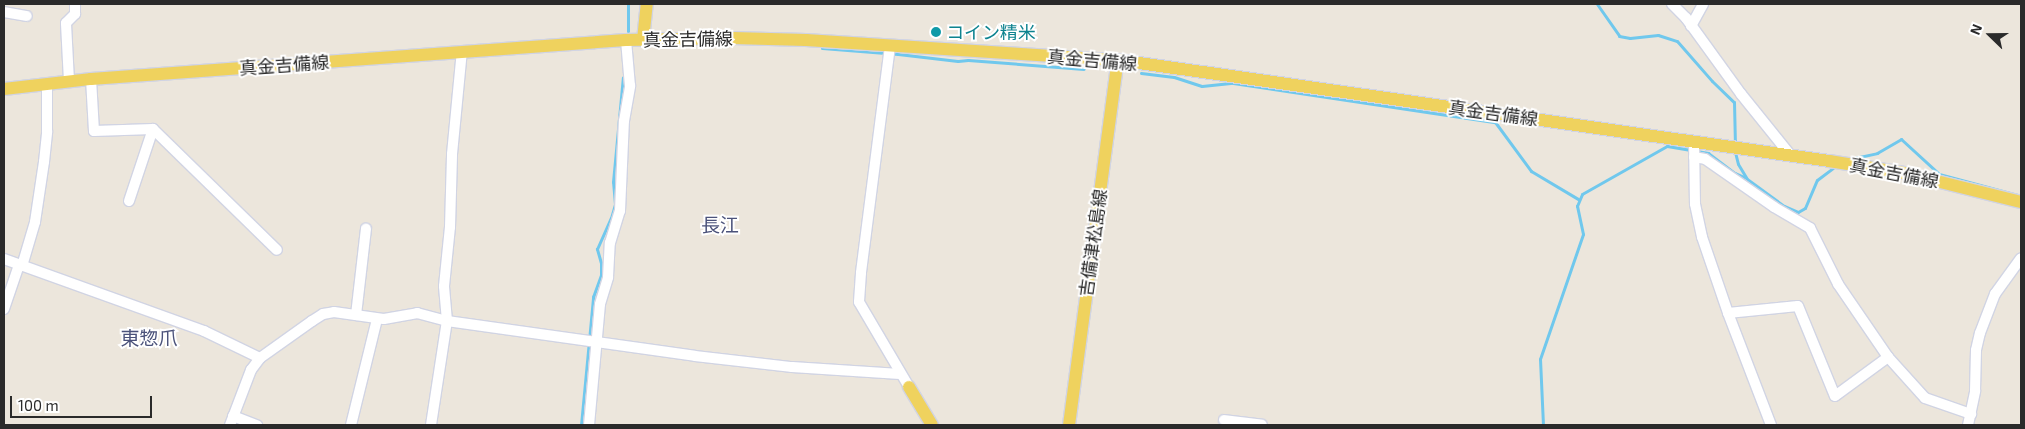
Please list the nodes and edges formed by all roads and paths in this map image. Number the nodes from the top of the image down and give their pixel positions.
1 (75, 4) edge
2 (647, 4) edge
3 (1672, 4) edge
4 (1702, 4) edge
5 (4, 12) edge
6 (27, 16) dead end
7 (1691, 26) junction
8 (626, 40) junction
9 (643, 40) junction
10 (890, 46) junction
11 (462, 52) junction
12 (1118, 60) junction
13 (92, 79) junction
14 (69, 81) junction
15 (48, 84) junction
16 (4, 89) edge
17 (152, 128) junction
18 (1694, 150) junction
19 (1791, 156) junction
20 (129, 201) dead end
21 (2021, 202) edge
22 (366, 229) dead end
23 (277, 250) dead end
24 (2021, 258) edge
25 (4, 259) edge
26 (21, 266) junction
27 (4, 308) edge
28 (1728, 313) junction
29 (356, 315) junction
30 (377, 319) junction
31 (447, 320) junction
32 (597, 343) junction
33 (1888, 357) junction
34 (260, 358) junction
35 (900, 374) junction
36 (910, 387) joint
37 (1971, 414) junction
38 (1224, 420) dead end
39 (231, 421) edge
40 (257, 425) edge
41 (351, 425) edge
42 (431, 425) edge
43 (589, 425) edge
44 (932, 425) edge
45 (1068, 425) edge
46 (1262, 425) edge
47 (1771, 425) edge
48 (1968, 425) edge

1 - 14 street
2 - 9 main road
3 - 7 street
4 - 7 street
5 - 6 street
7 - 19 street
8 - 9 main road, 真金吉備線
8 - 11 main road, 真金吉備線
8 - 32 street
9 - 10 main road, 真金吉備線
10 - 12 main road, 真金吉備線
10 - 35 street
11 - 13 main road, 真金吉備線
11 - 31 street
12 - 18 main road, 真金吉備線
12 - 45 main road, 吉備津松島線
13 - 14 main road, 真金吉備線
13 - 17 street
14 - 15 main road, 真金吉備線
15 - 16 main road, 真金吉備線
15 - 26 street
17 - 20 street
17 - 23 street
18 - 19 main road, 真金吉備線
18 - 28 street
18 - 33 street
19 - 21 main road, 真金吉備線
22 - 29 street
24 - 37 street
25 - 26 street
26 - 27 street
26 - 34 street
28 - 33 street
28 - 47 street
29 - 30 street
29 - 34 street
30 - 31 street
30 - 41 street
31 - 32 street
31 - 42 street
32 - 35 street
32 - 43 street
33 - 37 street
34 - 39 street
35 - 36 street
36 - 44 main road
37 - 48 street
38 - 46 street
39 - 40 street

